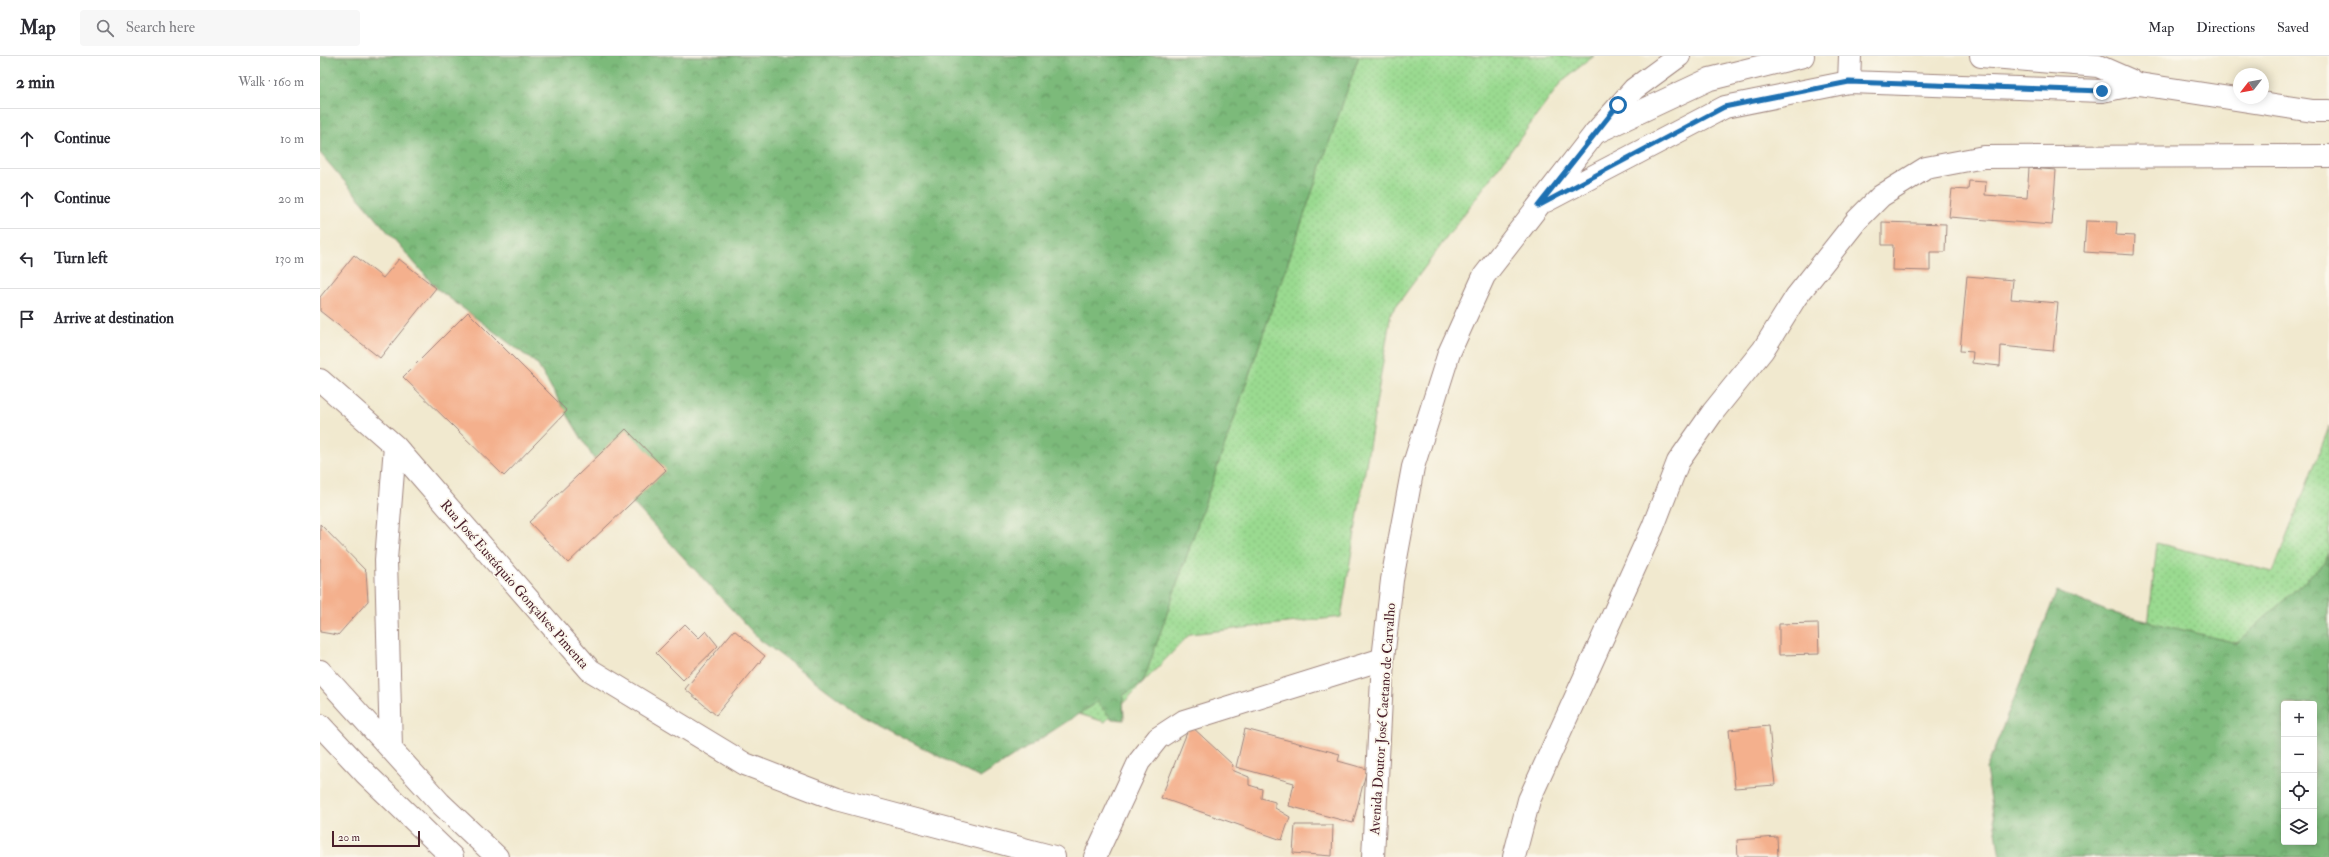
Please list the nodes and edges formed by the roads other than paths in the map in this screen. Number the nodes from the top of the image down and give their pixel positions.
1 (1679, 56) edge
2 (1803, 56) edge
3 (1850, 56) edge
4 (1981, 56) edge
5 (2064, 56) edge
6 (2098, 66) junction
7 (1849, 82) junction
8 (2139, 84) junction
9 (2329, 111) edge
10 (1595, 132) junction
11 (2329, 156) edge
12 (1538, 206) junction
13 (320, 380) edge
14 (395, 446) junction
15 (1384, 659) junction
16 (320, 671) edge
17 (320, 725) edge
18 (391, 748) junction
19 (452, 857) edge
20 (497, 857) edge
21 (1054, 857) edge
22 (1095, 857) edge
23 (1373, 857) edge
24 (1514, 857) edge

1 - 10 street
2 - 10 street, Avenida Doutor José Caetano de Carvalho
3 - 7 street
4 - 6 street, Avenida Doutor José Caetano de Carvalho
5 - 6 street
6 - 8 street, Avenida Doutor José Caetano de Carvalho
7 - 8 street, Avenida Doutor José Caetano de Carvalho
7 - 12 street, Avenida Doutor José Caetano de Carvalho
8 - 9 street, Avenida Doutor José Caetano de Carvalho
10 - 12 street, Avenida Doutor José Caetano de Carvalho
11 - 24 street
12 - 15 street, Avenida Doutor José Caetano de Carvalho
13 - 14 street, Rua José Eustáquio Gonçalves Pimenta
14 - 18 street
14 - 21 street, Rua José Eustáquio Gonçalves Pimenta
15 - 22 street
15 - 23 street, Avenida Doutor José Caetano de Carvalho
16 - 18 street
17 - 19 street
18 - 20 street

